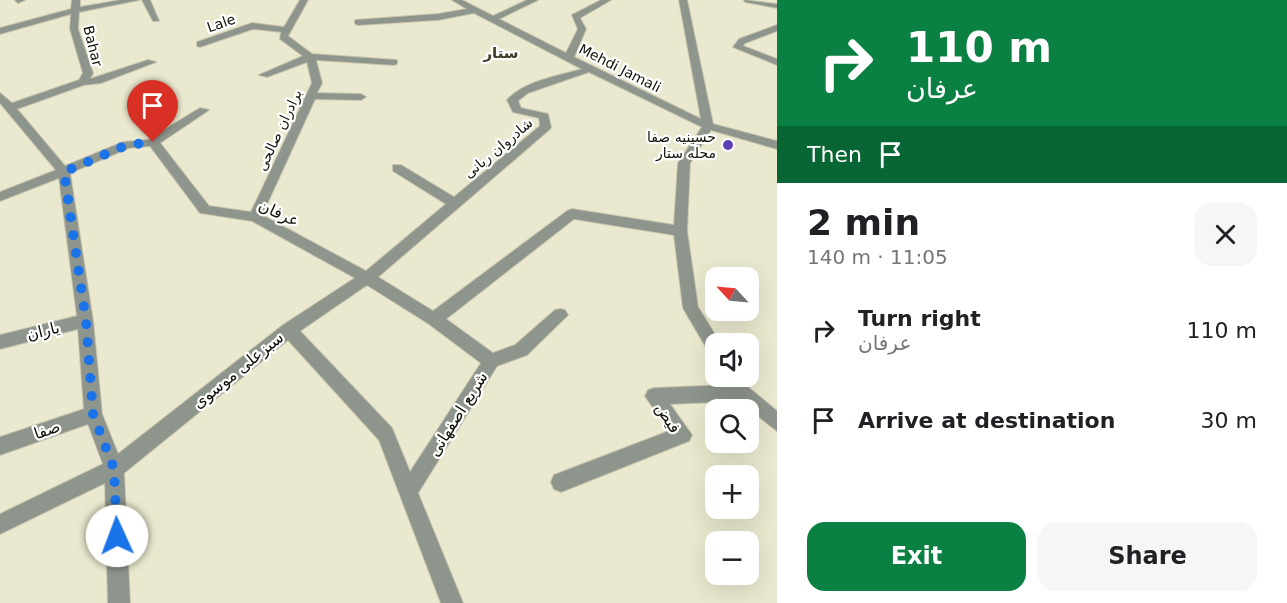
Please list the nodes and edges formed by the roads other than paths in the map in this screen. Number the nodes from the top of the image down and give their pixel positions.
1 (76, 0) edge
2 (135, 0) edge
3 (146, 0) edge
4 (304, 0) edge
5 (456, 0) edge
6 (534, 0) edge
7 (607, 0) edge
8 (683, 0) edge
9 (748, 0) edge
10 (777, 6) edge
11 (475, 10) junction
12 (73, 11) junction
13 (156, 18) dead end
14 (492, 19) junction
15 (358, 22) dead end
16 (777, 28) edge
17 (287, 30) junction
18 (0, 31) edge
19 (200, 44) dead end
20 (310, 57) junction
21 (568, 57) junction
22 (151, 62) dead end
23 (394, 62) dead end
24 (777, 62) edge
25 (590, 69) junction
26 (264, 75) dead end
27 (83, 82) junction
28 (311, 96) junction
29 (361, 97) dead end
30 (6, 101) edge
31 (204, 110) dead end
32 (708, 126) junction
33 (153, 142) junction
34 (777, 145) edge
35 (397, 168) dead end
36 (64, 172) junction
37 (0, 197) edge
38 (454, 203) junction
39 (255, 217) junction
40 (680, 231) junction
41 (367, 278) junction
42 (560, 315) dead end
43 (434, 319) junction
44 (86, 321) junction
45 (290, 330) junction
46 (707, 333) edge
47 (0, 342) edge
48 (490, 361) junction
49 (738, 387) edge
50 (742, 393) junction
51 (93, 414) junction
52 (775, 416) edge
53 (0, 446) edge
54 (114, 469) junction
55 (561, 482) dead end
56 (408, 492) junction
57 (0, 524) edge
58 (119, 603) edge
59 (452, 603) edge

1 - 12 street
2 - 12 street
3 - 13 street
4 - 17 street
5 - 11 street, Mehdi Jamali
6 - 14 street
7 - 21 street
8 - 32 street
9 - 10 street
11 - 14 street, Mehdi Jamali
11 - 15 street
12 - 18 street
12 - 27 street, Bahar
14 - 21 street, Mehdi Jamali
16 - 24 street
17 - 19 street, Lale
17 - 20 street
20 - 23 street
20 - 26 street
20 - 28 street, برادران صالحی
21 - 25 street, Mehdi Jamali
22 - 27 street
25 - 32 street, Mehdi Jamali
25 - 38 street, شادروان ربانی
27 - 30 street, Bahar
28 - 29 street
28 - 39 street, برادران صالحی
30 - 36 street
31 - 33 street
32 - 34 street, Mehdi Jamali
32 - 40 street
33 - 36 street
33 - 39 street, عرفان
35 - 38 street
36 - 37 street
36 - 44 street
38 - 41 street, شادروان ربانی
39 - 41 street, عرفان
40 - 43 street
40 - 46 street
41 - 43 street, شریع اصفهانی
41 - 45 street, سبزعلی موسوی
42 - 48 street
43 - 48 street, شریع اصفهانی
44 - 47 street, یاران
44 - 51 street
45 - 54 street, سبزعلی موسوی
45 - 56 street
48 - 56 street, شریع اصفهانی
49 - 50 street
50 - 52 street
50 - 55 street, فیض
51 - 53 street, صفا
51 - 54 street
54 - 57 street, سبزعلی موسوی
54 - 58 street
56 - 59 street

